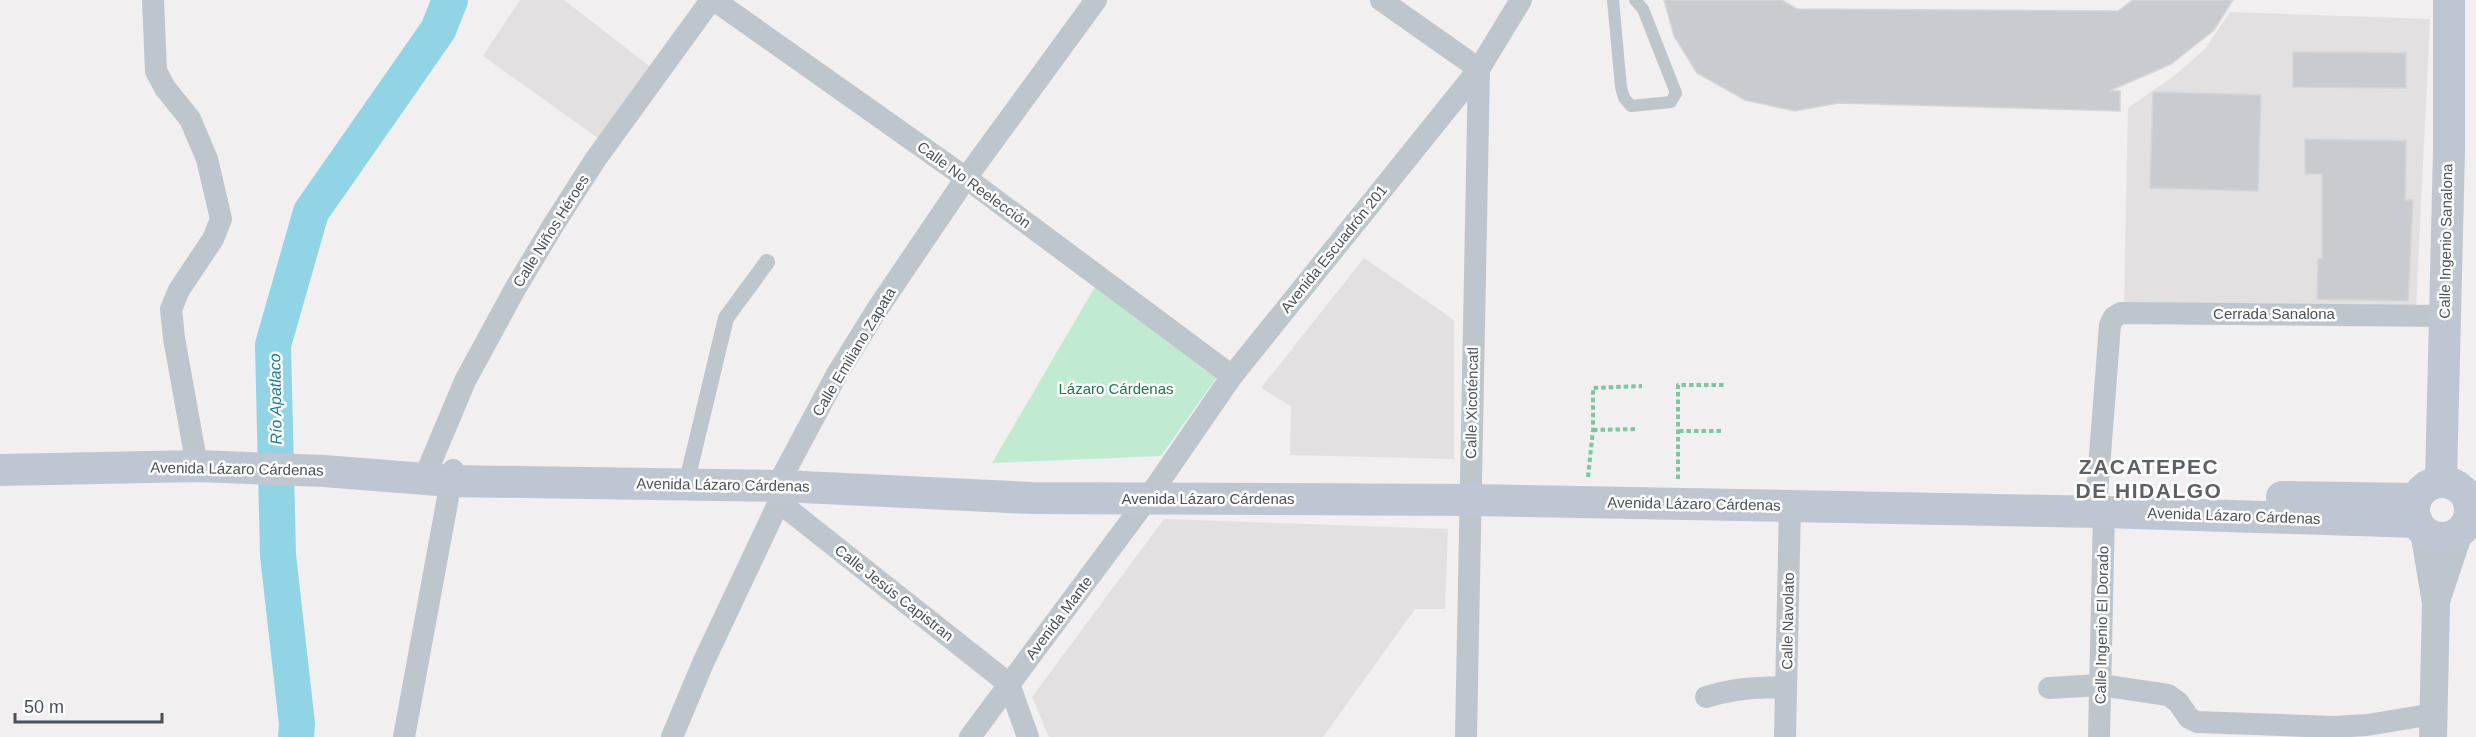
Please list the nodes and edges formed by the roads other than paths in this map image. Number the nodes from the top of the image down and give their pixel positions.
1 (153, 0) edge
2 (712, 0) edge
3 (1096, 0) edge
4 (1381, 0) edge
5 (1521, 0) edge
6 (1613, 0) edge
7 (1635, 0) edge
8 (2449, 0) edge
9 (1479, 69) junction
10 (966, 178) junction
11 (767, 262) dead end
12 (2444, 315) junction
13 (2110, 325) joint
14 (1232, 376) junction
15 (0, 454) edge
16 (205, 462) junction
17 (0, 470) edge
18 (688, 472) junction
19 (439, 475) junction
20 (781, 488) junction
21 (1153, 490) junction
22 (1471, 492) junction
23 (2472, 499) edge
24 (1953, 500) junction
25 (2101, 503) junction
26 (1790, 506) junction
27 (2425, 508) junction
28 (2459, 532) junction
29 (2436, 603) junction
30 (1009, 684) junction
31 (2101, 685) junction
32 (1786, 688) junction
33 (2049, 688) dead end
34 (1706, 697) dead end
35 (2434, 725) edge
36 (404, 737) edge
37 (672, 737) edge
38 (970, 737) edge
39 (1028, 737) edge
40 (1466, 737) edge
41 (1785, 737) edge
42 (2099, 737) edge

1 - 16 street
2 - 10 street, Calle No Reelección
2 - 19 street, Calle Niños Héroes
3 - 10 street, Calle Emiliano Zapata
4 - 9 street
5 - 9 street, Avenida Escuadrón 201
6 - 7 lane
8 - 12 main road, Calle Ingenio Sanalona
9 - 14 street, Avenida Escuadrón 201
9 - 22 street, Calle Xicoténcatl
10 - 14 street, Calle No Reelección
10 - 20 street, Calle Emiliano Zapata
11 - 18 street
12 - 13 street, Cerrada Sanalona
12 - 27 main road, Calle Ingenio Sanalona
13 - 25 street, Calle Ingenio El Dorado
14 - 21 street, Avenida Escuadrón 201
15 - 16 main road, Avenida Lázaro Cárdenas
16 - 17 main road, Avenida Lázaro Cárdenas
16 - 19 main road, Avenida Lázaro Cárdenas
18 - 19 main road, Avenida Lázaro Cárdenas
18 - 20 main road, Avenida Lázaro Cárdenas
19 - 20 main road, Avenida Lázaro Cárdenas
19 - 36 street, Calle Niños Héroes
20 - 21 main road, Avenida Lázaro Cárdenas
20 - 30 street, Calle Jesús Capistran
20 - 37 street, Calle Emiliano Zapata
21 - 22 main road, Avenida Lázaro Cárdenas
21 - 30 street, Avenida Mante
22 - 24 main road, Avenida Lázaro Cárdenas
22 - 26 main road, Avenida Lázaro Cárdenas
22 - 40 street, Calle Xicoténcatl
23 - 27 main road
23 - 28 main road
24 - 25 main road, Avenida Lázaro Cárdenas
24 - 26 main road, Avenida Lázaro Cárdenas
25 - 27 main road, Avenida Lázaro Cárdenas
25 - 31 street, Calle Ingenio El Dorado
26 - 32 street, Calle Navolato
27 - 28 main road, Avenida Lázaro Cárdenas
27 - 29 street, Calle Ingenio Sanalona
28 - 29 street, Calle Ingenio Sanalona
29 - 35 street, Calle Ingenio Sanalona
30 - 38 street, Avenida Mante
30 - 39 street
31 - 33 street
31 - 35 street
31 - 42 street, Calle Ingenio El Dorado
32 - 34 street
32 - 41 street, Calle Navolato

